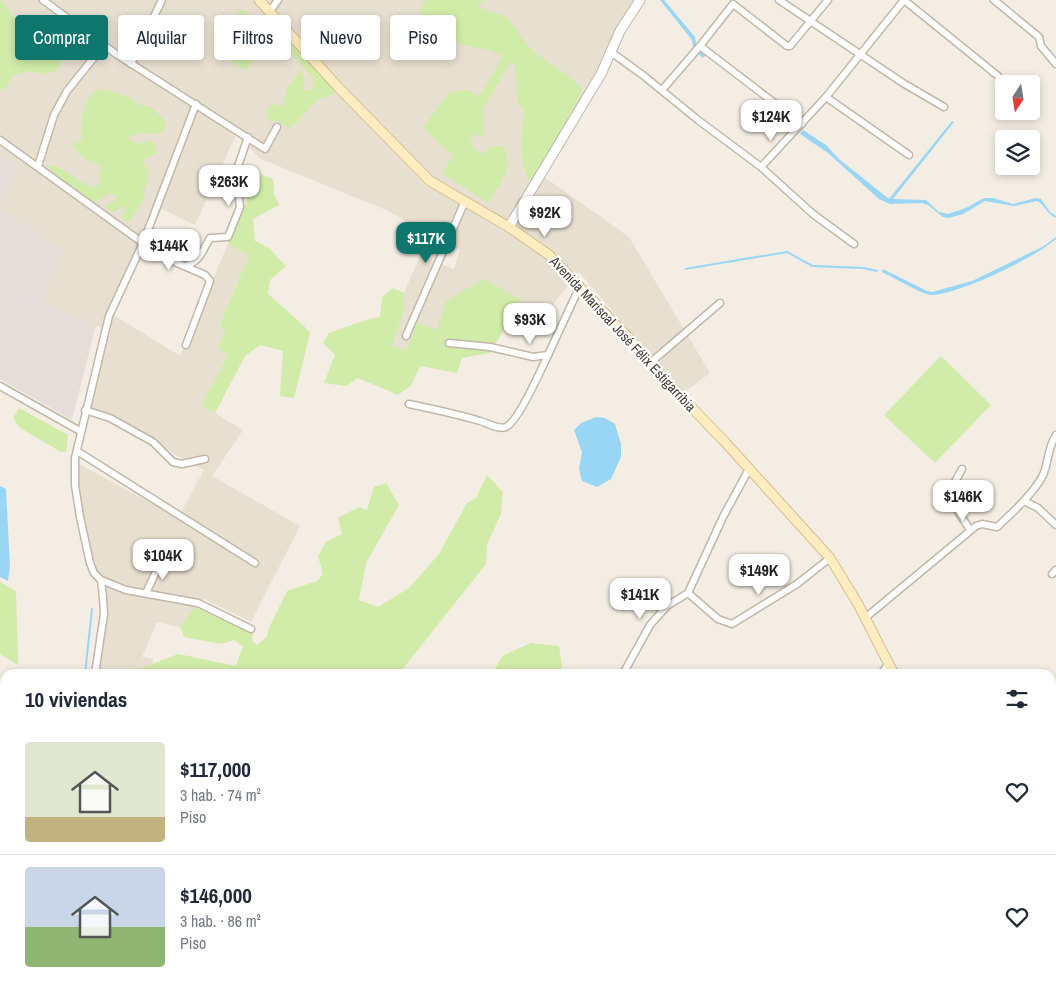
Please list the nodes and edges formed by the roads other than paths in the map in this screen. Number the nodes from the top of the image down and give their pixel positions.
1 (43, 0) edge
2 (162, 0) edge
3 (259, 0) edge
4 (278, 0) edge
5 (640, 0) edge
6 (779, 0) edge
7 (828, 0) edge
8 (904, 0) edge
9 (994, 0) edge
10 (270, 11) junction
11 (63, 15) edge
12 (812, 21) junction
13 (108, 48) edge
14 (697, 50) junction
15 (611, 52) junction
16 (861, 55) junction
17 (92, 60) edge
18 (131, 64) junction
19 (1056, 64) edge
20 (997, 75) edge
21 (662, 90) junction
22 (826, 97) junction
23 (196, 104) junction
24 (944, 107) dead end
25 (277, 127) dead end
26 (799, 127) junction
27 (248, 137) junction
28 (0, 140) edge
29 (910, 155) dead end
30 (38, 166) junction
31 (761, 167) junction
32 (465, 202) junction
33 (509, 227) junction
34 (143, 243) junction
35 (854, 244) dead end
36 (185, 266) junction
37 (580, 286) junction
38 (720, 304) dead end
39 (406, 336) dead end
40 (449, 343) dead end
41 (186, 345) dead end
42 (548, 355) junction
43 (650, 363) junction
44 (0, 386) edge
45 (409, 404) dead end
46 (85, 410) junction
47 (80, 431) junction
48 (1056, 436) edge
49 (76, 451) junction
50 (205, 458) dead end
51 (750, 469) junction
52 (962, 469) dead end
53 (1024, 501) junction
54 (1056, 525) edge
55 (970, 530) junction
56 (830, 558) junction
57 (162, 559) dead end
58 (255, 563) dead end
59 (101, 580) junction
60 (146, 593) junction
61 (688, 593) junction
62 (865, 618) junction
63 (251, 629) dead end
64 (889, 663) junction
65 (96, 669) edge
66 (627, 669) edge
67 (884, 669) edge
68 (892, 669) edge

1 - 11 street
2 - 18 street
3 - 10 main road, Avenida Mariscal José Félix Estigarribia
4 - 10 street
5 - 15 street
6 - 12 street
7 - 12 street
8 - 16 street
8 - 20 street
9 - 19 street
10 - 32 main road, Avenida Mariscal José Félix Estigarribia
12 - 14 street
12 - 16 street
13 - 18 street
14 - 21 street
14 - 26 street
15 - 21 street
15 - 33 street
16 - 22 street
16 - 24 street
17 - 30 street
18 - 23 street
21 - 31 street
22 - 26 street
22 - 29 street
23 - 27 street
23 - 34 street
25 - 27 street
26 - 31 street
27 - 36 street
28 - 30 street
30 - 34 street
31 - 35 street
32 - 33 main road, Avenida Mariscal José Félix Estigarribia
32 - 39 street
33 - 37 main road, Avenida Mariscal José Félix Estigarribia
34 - 36 street
34 - 46 street
36 - 41 street
37 - 42 street
37 - 43 main road, Avenida Mariscal José Félix Estigarribia
38 - 43 street
40 - 42 street
42 - 45 street
43 - 51 main road, Avenida Mariscal José Félix Estigarribia
44 - 47 street
46 - 47 street
46 - 50 street
47 - 49 street
48 - 53 street
49 - 58 street
49 - 59 street
51 - 56 main road, Avenida Mariscal José Félix Estigarribia
51 - 61 street
52 - 55 street
53 - 54 street
53 - 55 street
55 - 62 street
56 - 61 street
56 - 62 main road, Avenida Mariscal José Félix Estigarribia
57 - 60 street
59 - 60 street
59 - 65 street
60 - 63 street
61 - 66 street
62 - 64 main road, Avenida Mariscal José Félix Estigarribia
64 - 67 street
64 - 68 main road, Avenida Mariscal José Félix Estigarribia

